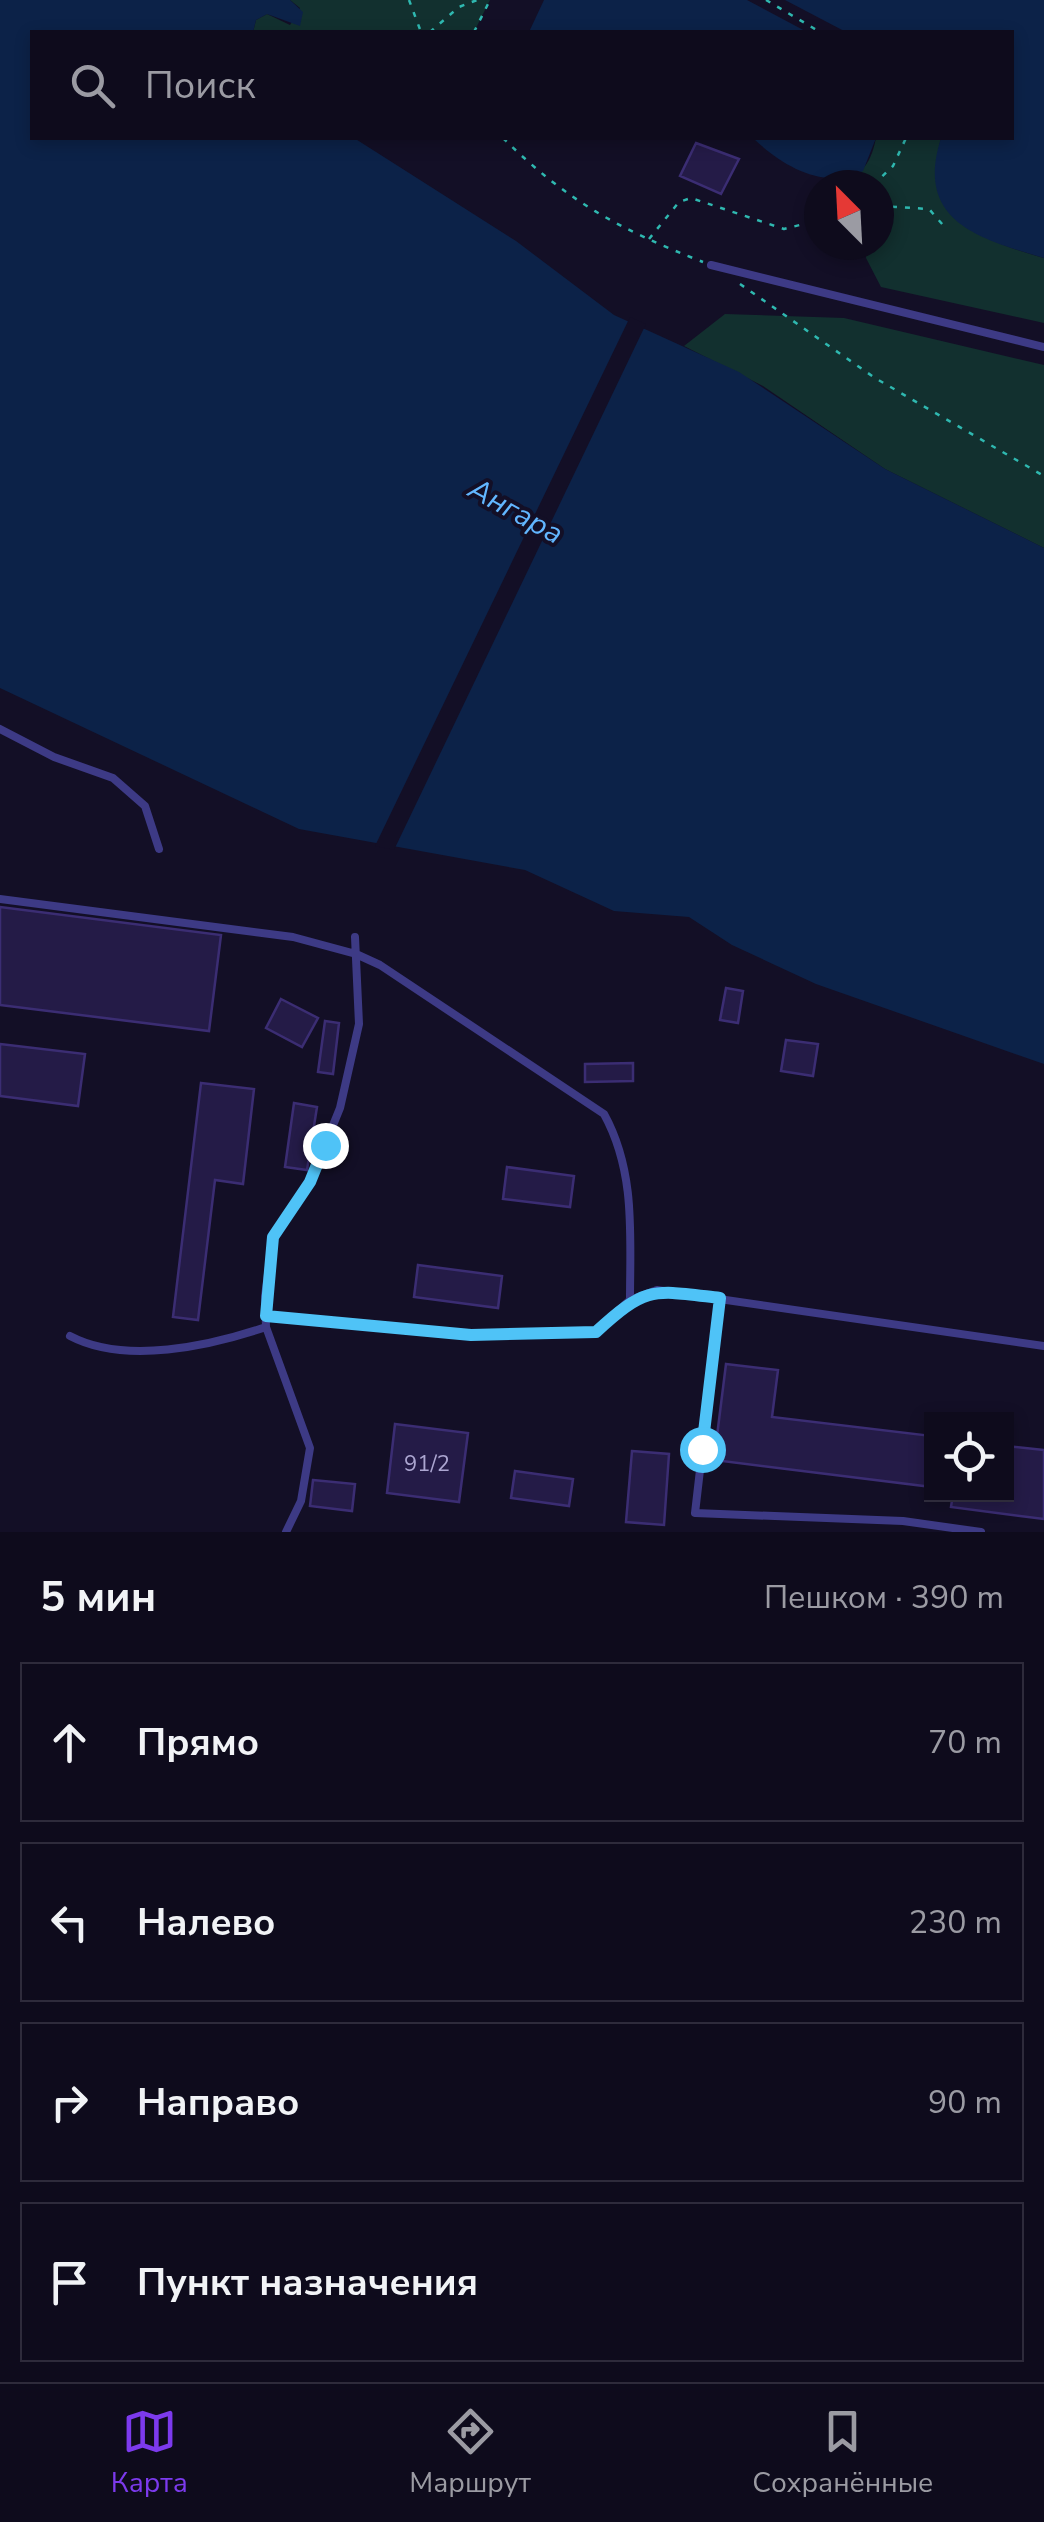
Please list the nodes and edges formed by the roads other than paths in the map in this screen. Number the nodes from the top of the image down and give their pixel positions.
1 (711, 265) road end
2 (1044, 348) edge
3 (0, 730) edge
4 (158, 848) dead end
5 (0, 899) edge
6 (354, 936) dead end
7 (356, 954) junction
8 (720, 1298) junction
9 (630, 1300) junction
10 (266, 1316) junction
11 (266, 1328) junction
12 (70, 1336) dead end
13 (1044, 1346) edge
14 (286, 1532) edge
15 (981, 1532) edge

1 - 2 lane
3 - 4 lane
5 - 7 lane
6 - 7 lane
7 - 9 lane
7 - 10 lane
8 - 9 lane
8 - 13 lane
8 - 15 lane
9 - 10 lane
10 - 11 lane
11 - 12 lane
11 - 14 lane

